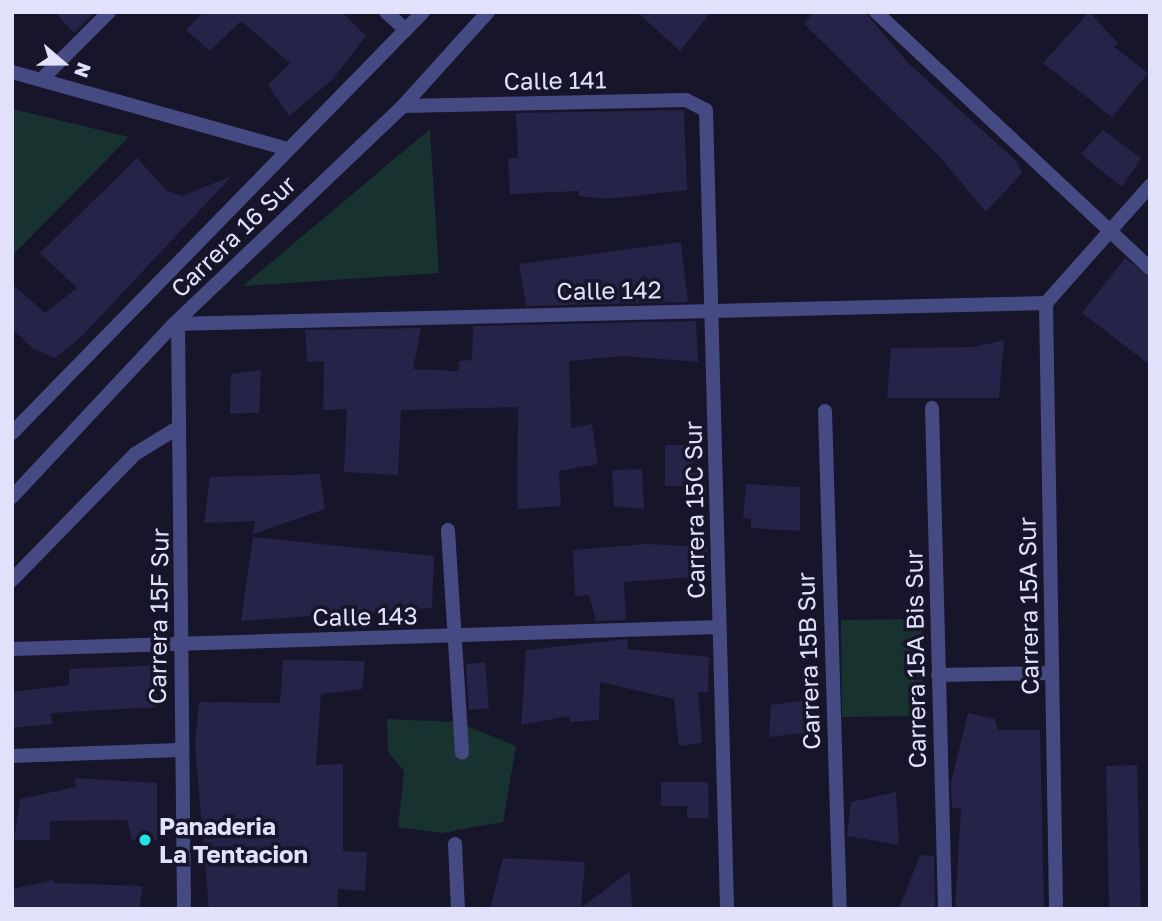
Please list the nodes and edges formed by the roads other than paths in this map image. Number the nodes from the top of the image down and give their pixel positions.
1 (109, 12) edge
2 (386, 12) edge
3 (424, 12) edge
4 (488, 12) edge
5 (876, 12) edge
6 (406, 30) junction
7 (12, 72) edge
8 (41, 80) junction
9 (403, 106) junction
10 (706, 110) joint
11 (287, 149) junction
12 (1150, 186) edge
13 (1110, 235) junction
14 (1150, 268) edge
15 (1046, 303) junction
16 (711, 310) junction
17 (176, 324) junction
18 (932, 408) dead end
19 (825, 411) dead end
20 (180, 427) junction
21 (13, 432) edge
22 (12, 497) edge
23 (448, 530) dead end
24 (12, 580) edge
25 (719, 627) junction
26 (454, 637) junction
27 (179, 644) junction
28 (12, 649) edge
29 (1052, 673) junction
30 (938, 675) junction
31 (179, 750) junction
32 (462, 752) dead end
33 (12, 756) edge
34 (455, 844) dead end
35 (184, 909) edge
36 (458, 909) edge
37 (727, 909) edge
38 (840, 909) edge
39 (945, 909) edge
40 (1056, 909) edge

1 - 8 street
2 - 6 street
3 - 6 street, Carrera 16 Sur
4 - 9 street, Carrera 16 Sur
5 - 13 street
6 - 11 street, Carrera 16 Sur
7 - 8 street
8 - 11 street
9 - 10 street, Calle 141
9 - 17 street, Carrera 16 Sur
10 - 16 street, Carrera 15C Sur
11 - 21 street, Carrera 16 Sur
12 - 13 street
13 - 14 street
13 - 15 street
15 - 16 street, Calle 142
15 - 29 street, Carrera 15A Sur
16 - 17 street, Calle 142
16 - 25 street, Carrera 15C Sur
17 - 20 street, Carrera 15F Sur
17 - 22 street, Carrera 16 Sur
18 - 30 street, Carrera 15A Bis Sur
19 - 38 street, Carrera 15B Sur
20 - 24 street
20 - 27 street, Carrera 15F Sur
23 - 26 street
25 - 26 street, Calle 143
25 - 37 street, Carrera 15C Sur
26 - 27 street, Calle 143
26 - 32 street
27 - 28 street, Calle 143
27 - 31 street, Carrera 15F Sur
29 - 30 street
29 - 40 street, Carrera 15A Sur
30 - 39 street, Carrera 15A Bis Sur
31 - 33 street
31 - 35 street, Carrera 15F Sur
34 - 36 street

